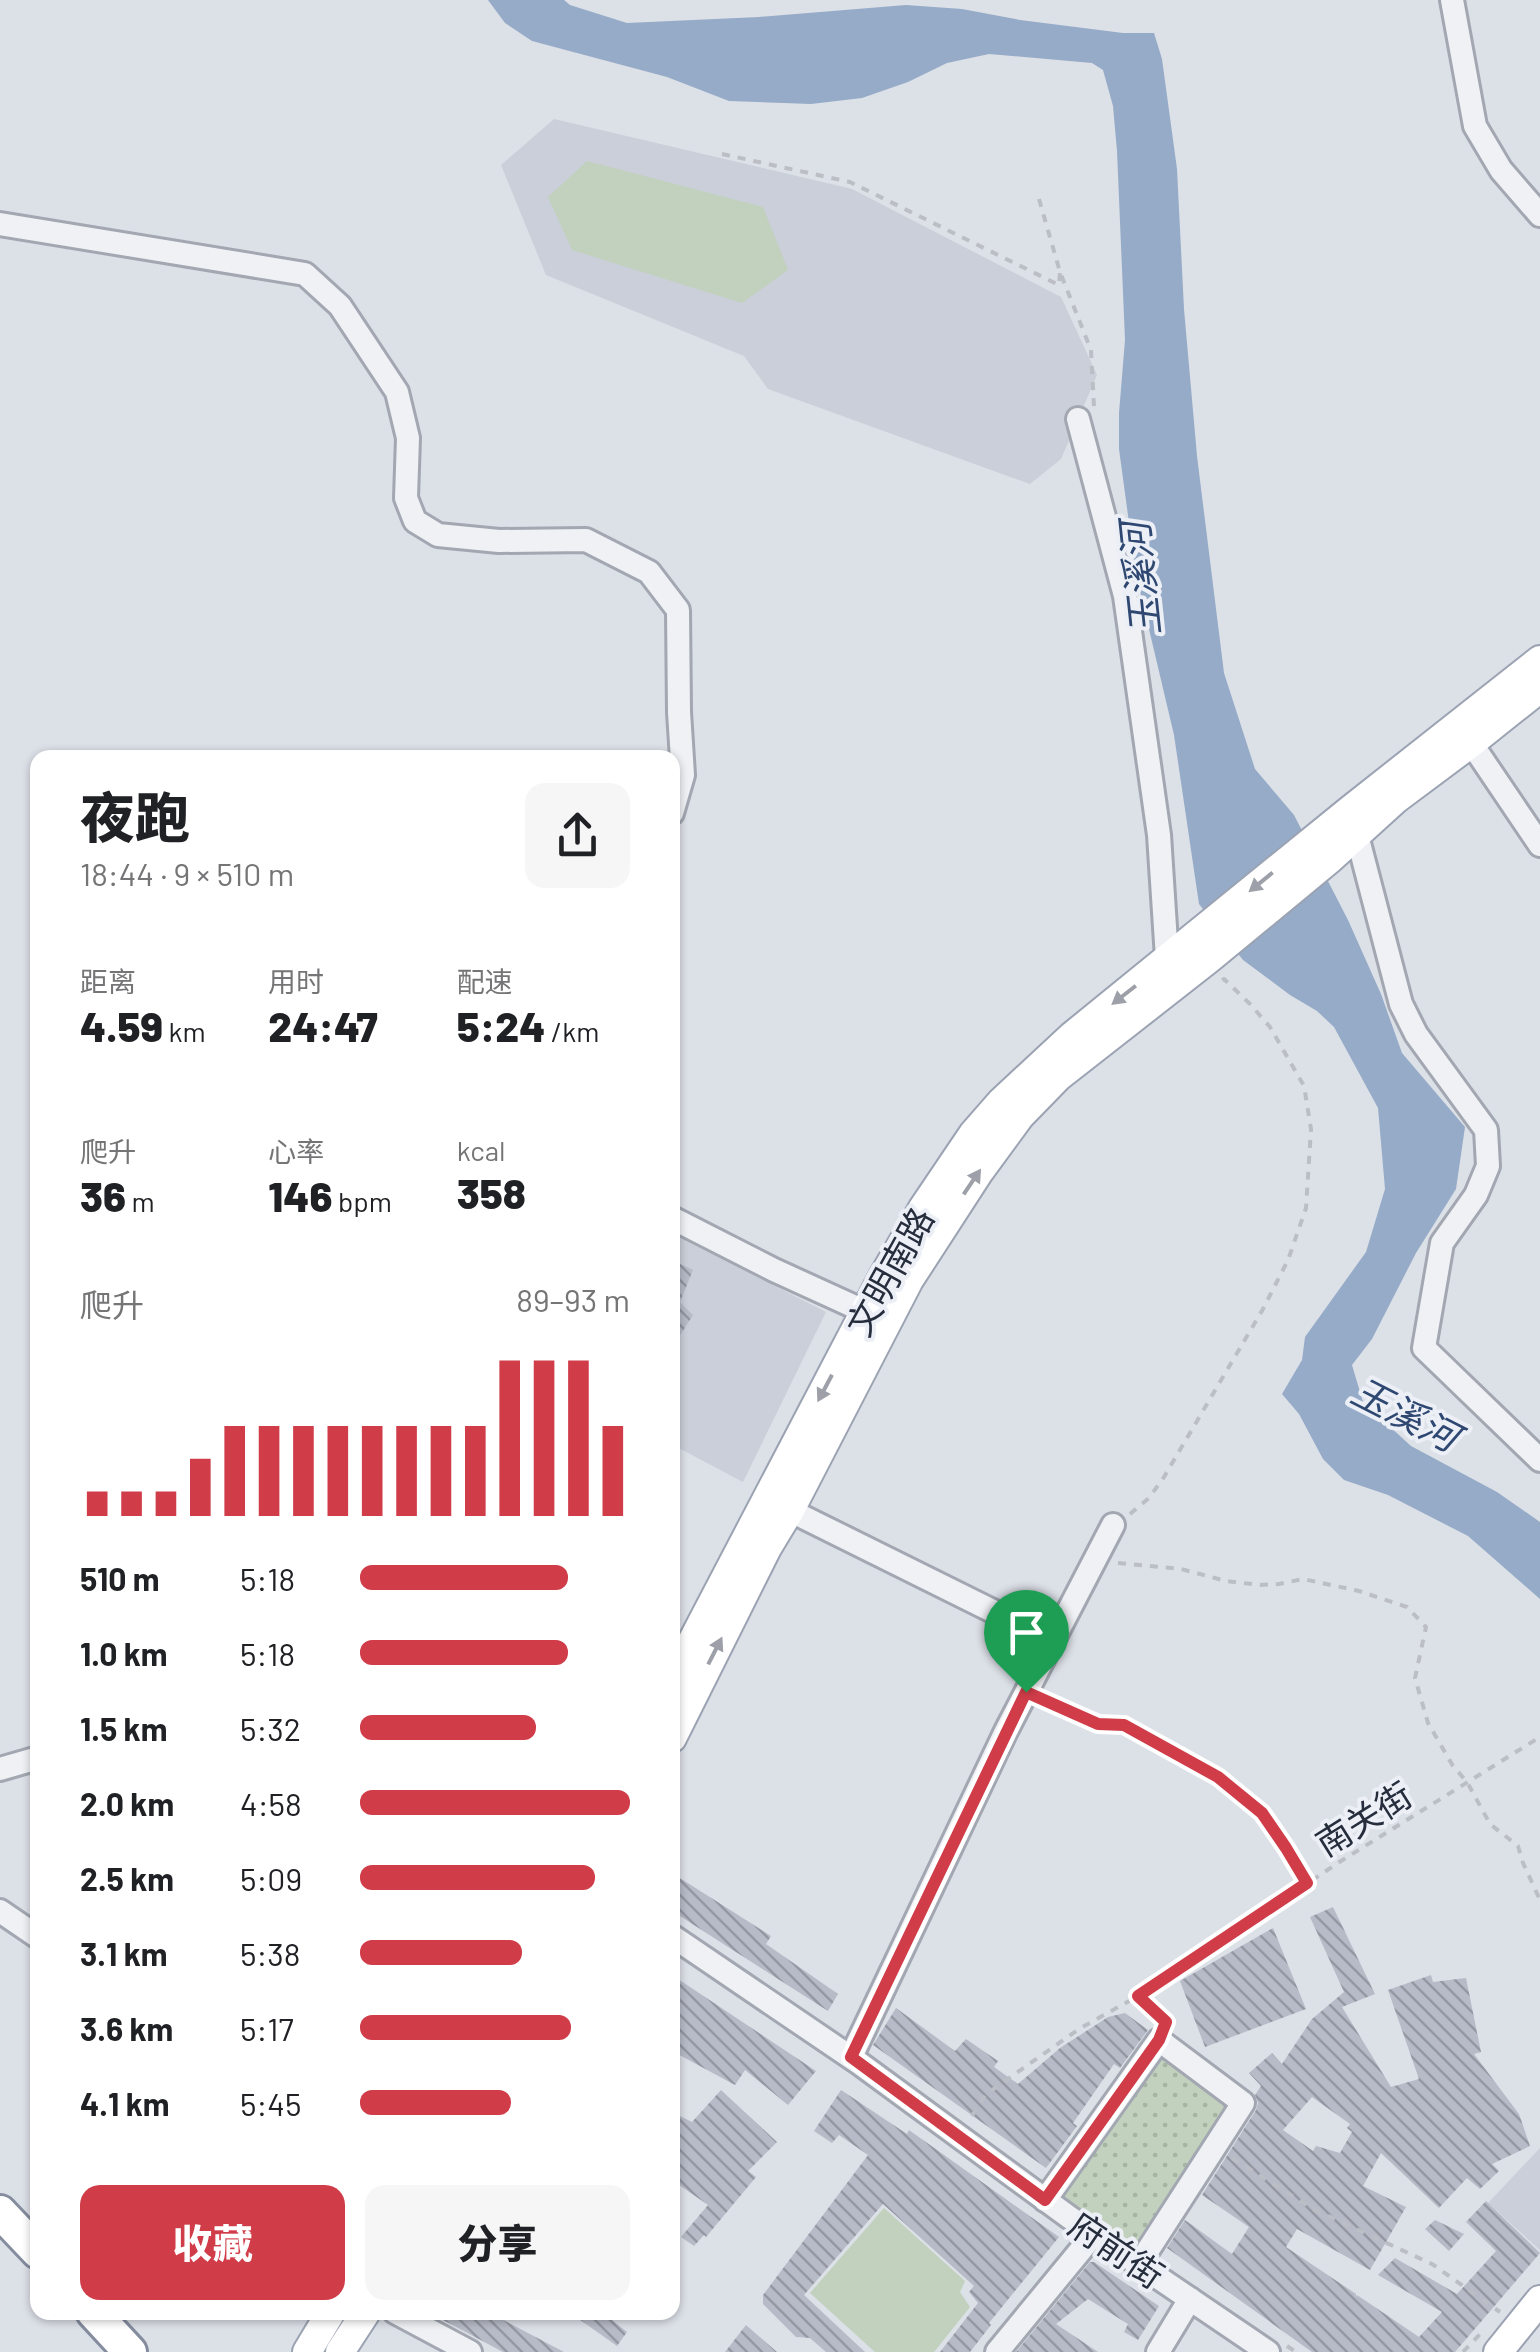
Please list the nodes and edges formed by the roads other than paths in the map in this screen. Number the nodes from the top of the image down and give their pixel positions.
1 (1452, 0) edge
2 (1540, 215) edge
3 (0, 224) edge
4 (1078, 419) road end
5 (1540, 660) edge
6 (1540, 688) edge
7 (1465, 734) junction
8 (680, 785) edge
9 (1353, 822) junction
10 (1327, 845) junction
11 (1540, 845) edge
12 (1167, 958) junction
13 (680, 1222) edge
14 (866, 1312) junction
15 (1540, 1460) edge
16 (779, 1504) junction
17 (1113, 1524) road end
18 (1053, 1641) junction
19 (680, 1667) edge
20 (680, 1722) edge
21 (30, 1760) edge
22 (0, 1769) edge
23 (0, 1911) edge
24 (30, 1932) edge
25 (680, 1941) edge
26 (851, 2057) junction
27 (1045, 2200) junction
28 (0, 2212) edge
29 (1094, 2234) junction
30 (30, 2244) edge
31 (1140, 2264) junction
32 (1190, 2299) junction
33 (1540, 2300) edge
34 (101, 2320) edge
35 (327, 2320) edge
36 (361, 2320) edge
37 (410, 2320) edge
38 (130, 2352) edge
39 (307, 2352) edge
40 (340, 2352) edge
41 (470, 2352) edge
42 (997, 2352) edge
43 (1158, 2352) edge
44 (1268, 2352) edge
45 (1498, 2352) edge

1 - 2 street
3 - 8 street
4 - 12 street
5 - 7 main road
6 - 7 main road
7 - 9 main road
7 - 11 street
9 - 10 main road
9 - 15 street
10 -> 12 main road, 文明南路
16 -> 10 main road
12 -> 14 main road, 文明南路
13 - 14 street
14 -> 16 main road, 文明南路
16 - 18 street
16 - 19 main road, 文明南路
20 -> 16 main road
17 - 18 street
18 - 26 street
21 - 22 street
23 - 24 street
25 - 26 street, 府前街
26 - 27 street, 府前街
27 - 29 street, 府前街
27 - 31 street
28 - 30 highway
29 - 31 street, 府前街
29 - 42 street
31 - 32 street, 府前街
32 - 43 street
32 - 44 street, 府前街
33 - 45 main road
34 - 38 highway
35 - 39 main road
36 - 40 main road
37 - 41 street

